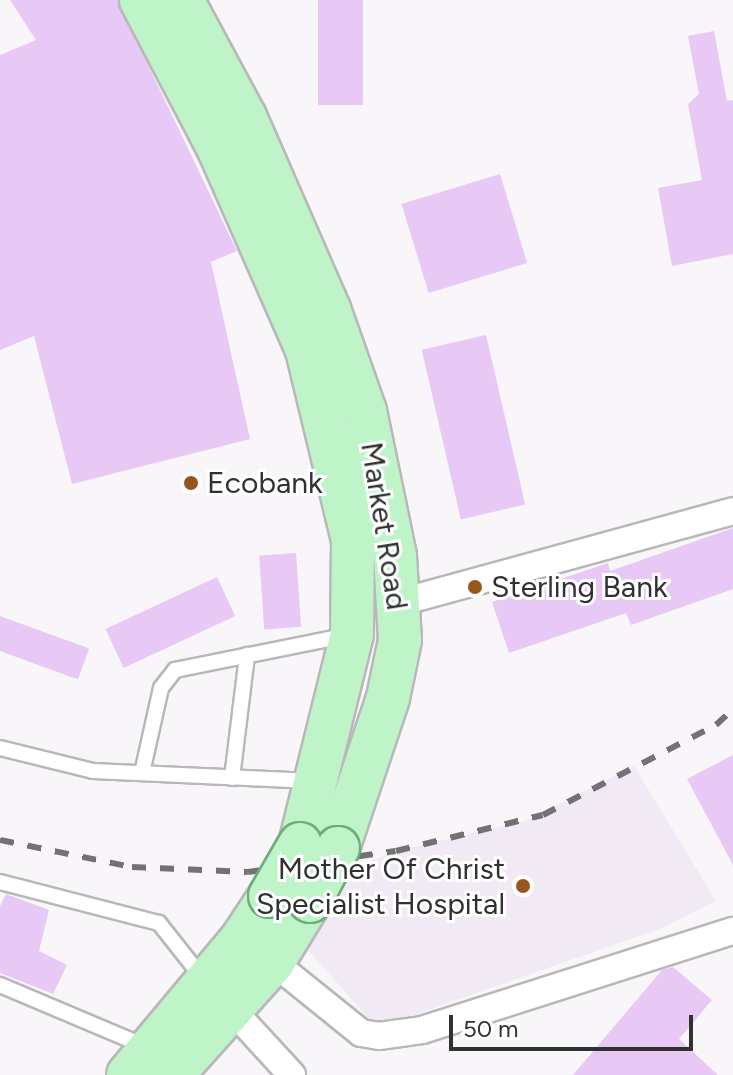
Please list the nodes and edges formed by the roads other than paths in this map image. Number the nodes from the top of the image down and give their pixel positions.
1 (141, 0) edge
2 (182, 0) edge
3 (733, 511) edge
4 (401, 602) junction
5 (352, 634) junction
6 (247, 655) junction
7 (0, 748) edge
8 (142, 773) junction
9 (232, 778) junction
10 (317, 781) junction
11 (319, 846) junction
12 (0, 882) edge
13 (731, 935) edge
14 (273, 962) junction
15 (0, 985) edge
16 (219, 996) junction
17 (151, 1066) edge
18 (292, 1075) edge

1 - 5 main road, Market Road
2 - 4 main road, Market Road
3 - 4 street
4 - 11 main road, Market Road
5 - 6 lane
5 - 10 main road, Market Road
6 - 8 lane
6 - 9 lane
7 - 8 lane
8 - 9 lane
9 - 10 lane
10 - 11 main road, Market Road
11 - 14 main road, Market Road, bridge
11 - 16 main road, Market Road, bridge
12 - 16 lane
13 - 14 street
14 - 16 main road, Market Road
15 - 17 lane
16 - 17 main road, Market Road
16 - 18 street

